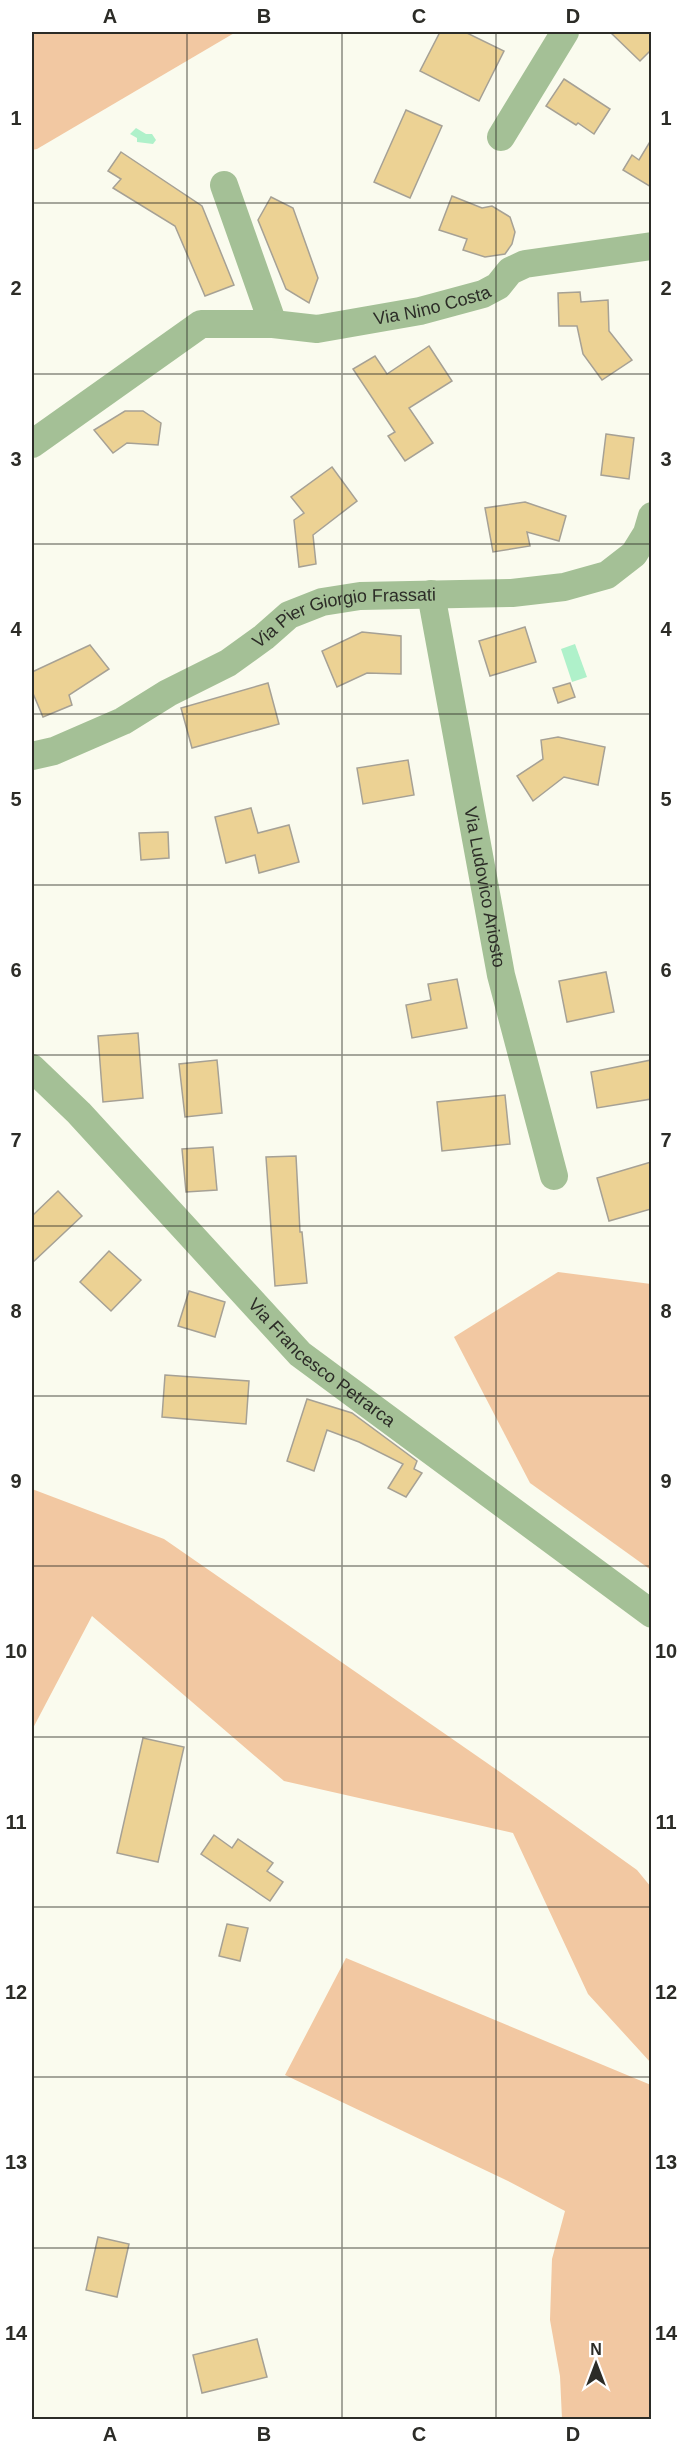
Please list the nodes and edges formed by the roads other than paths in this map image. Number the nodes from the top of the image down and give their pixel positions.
1 (565, 32) edge
2 (501, 137) dead end
3 (224, 185) dead end
4 (651, 246) edge
5 (273, 324) junction
6 (32, 444) edge
7 (651, 516) edge
8 (431, 594) junction
9 (32, 756) edge
10 (32, 1068) edge
11 (554, 1176) dead end
12 (651, 1614) edge

1 - 2 street
3 - 5 street
4 - 5 street, Via Nino Costa
5 - 6 street, Via Nino Costa
7 - 8 street, Via Pier Giorgio Frassati
8 - 9 street, Via Pier Giorgio Frassati
8 - 11 street, Via Ludovico Ariosto
10 - 12 street, Via Francesco Petrarca

